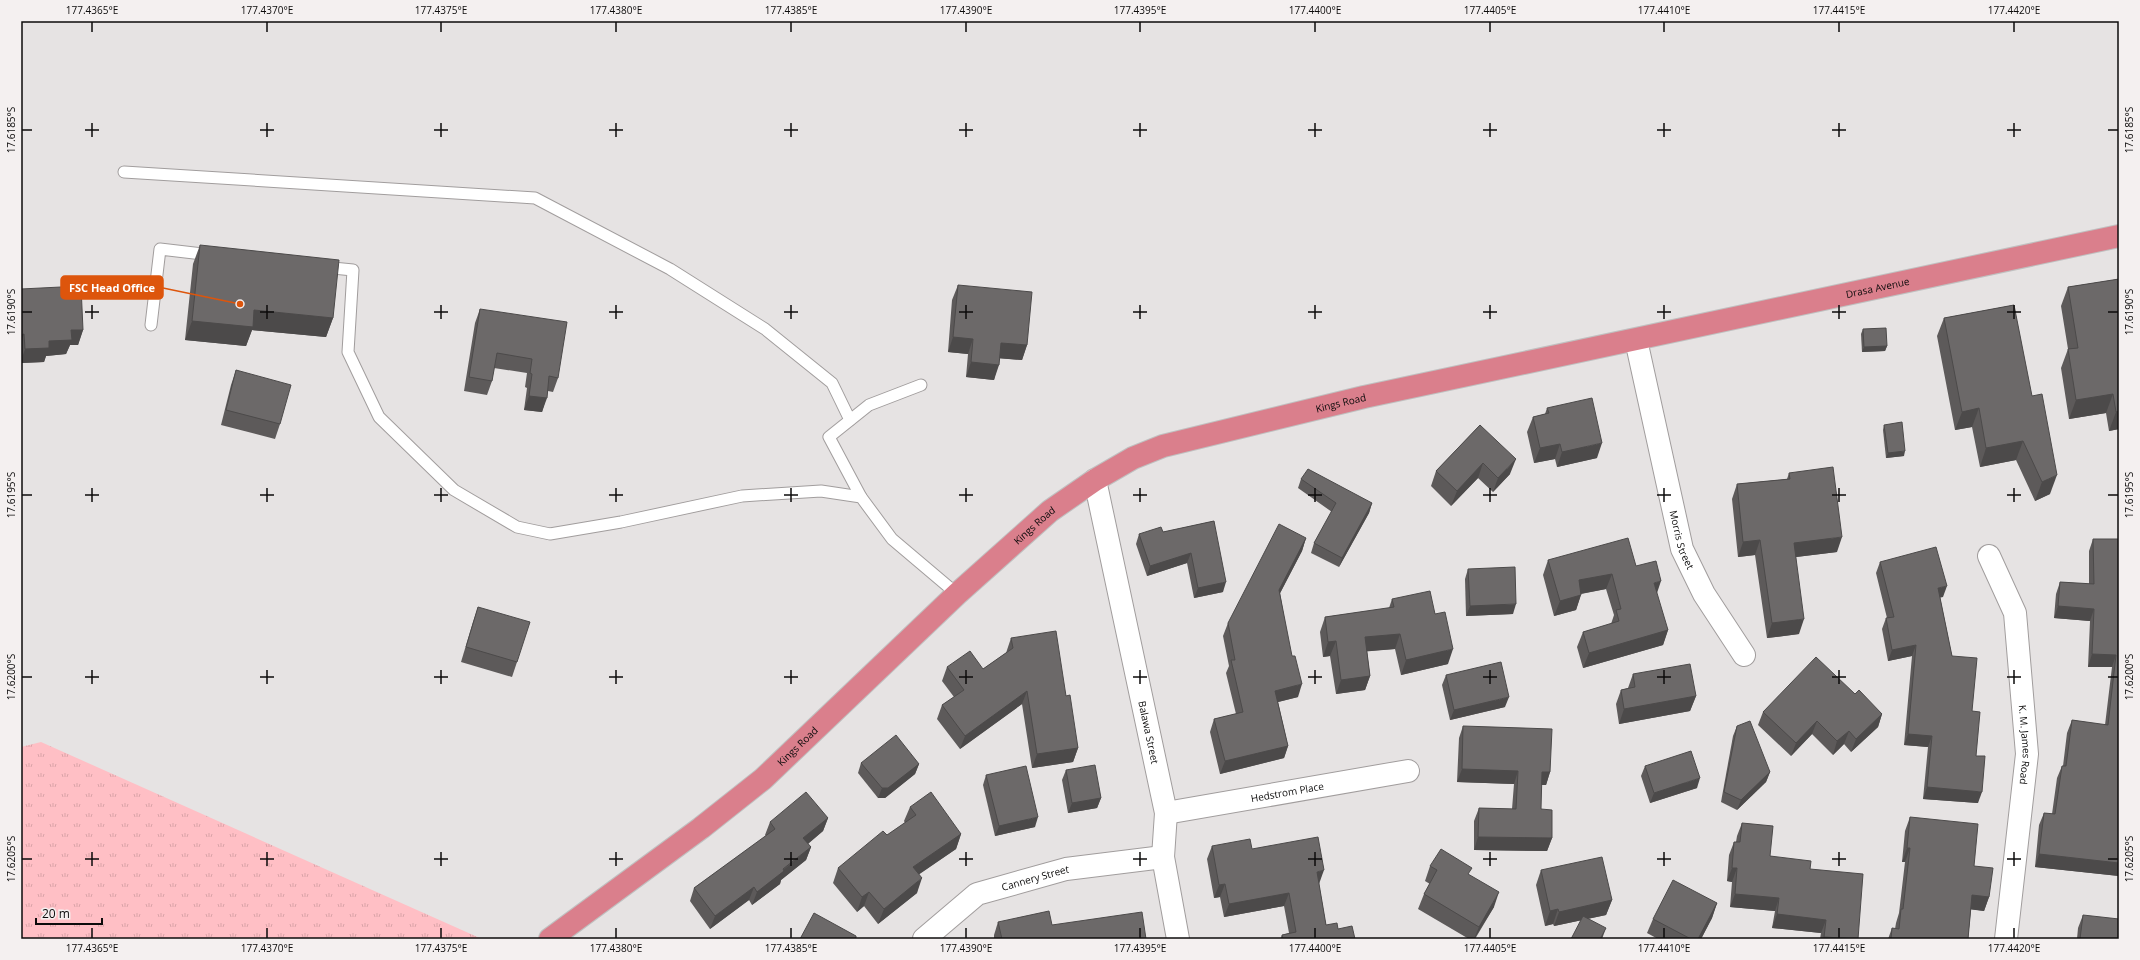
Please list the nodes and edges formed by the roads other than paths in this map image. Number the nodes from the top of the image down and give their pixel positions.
1 (124, 172) dead end
2 (2119, 236) edge
3 (222, 256) edge
4 (314, 266) edge
5 (151, 325) dead end
6 (1636, 340) junction
7 (920, 385) dead end
8 (850, 420) junction
9 (1095, 480) junction
10 (861, 497) junction
11 (1990, 556) dead end
12 (957, 594) junction
13 (1744, 655) dead end
14 (1408, 771) dead end
15 (1166, 813) junction
16 (1163, 857) junction
17 (550, 939) edge
18 (924, 939) edge
19 (1178, 939) edge
20 (2006, 939) edge

1 - 8 lane
2 - 6 highway, Drasa Avenue
3 - 5 lane
4 - 10 lane
6 - 9 highway, Kings Road
6 - 13 street, Morris Street
7 - 8 lane
8 - 10 lane
9 - 12 highway, Kings Road
9 - 15 street, Balawa Street
10 - 12 lane
11 - 20 street, K. M. James Road
12 - 17 highway, Kings Road
14 - 15 street, Hedstrom Place
15 - 16 street, Balawa Street
16 - 18 street, Cannery Street
16 - 19 street, Balawa Street

